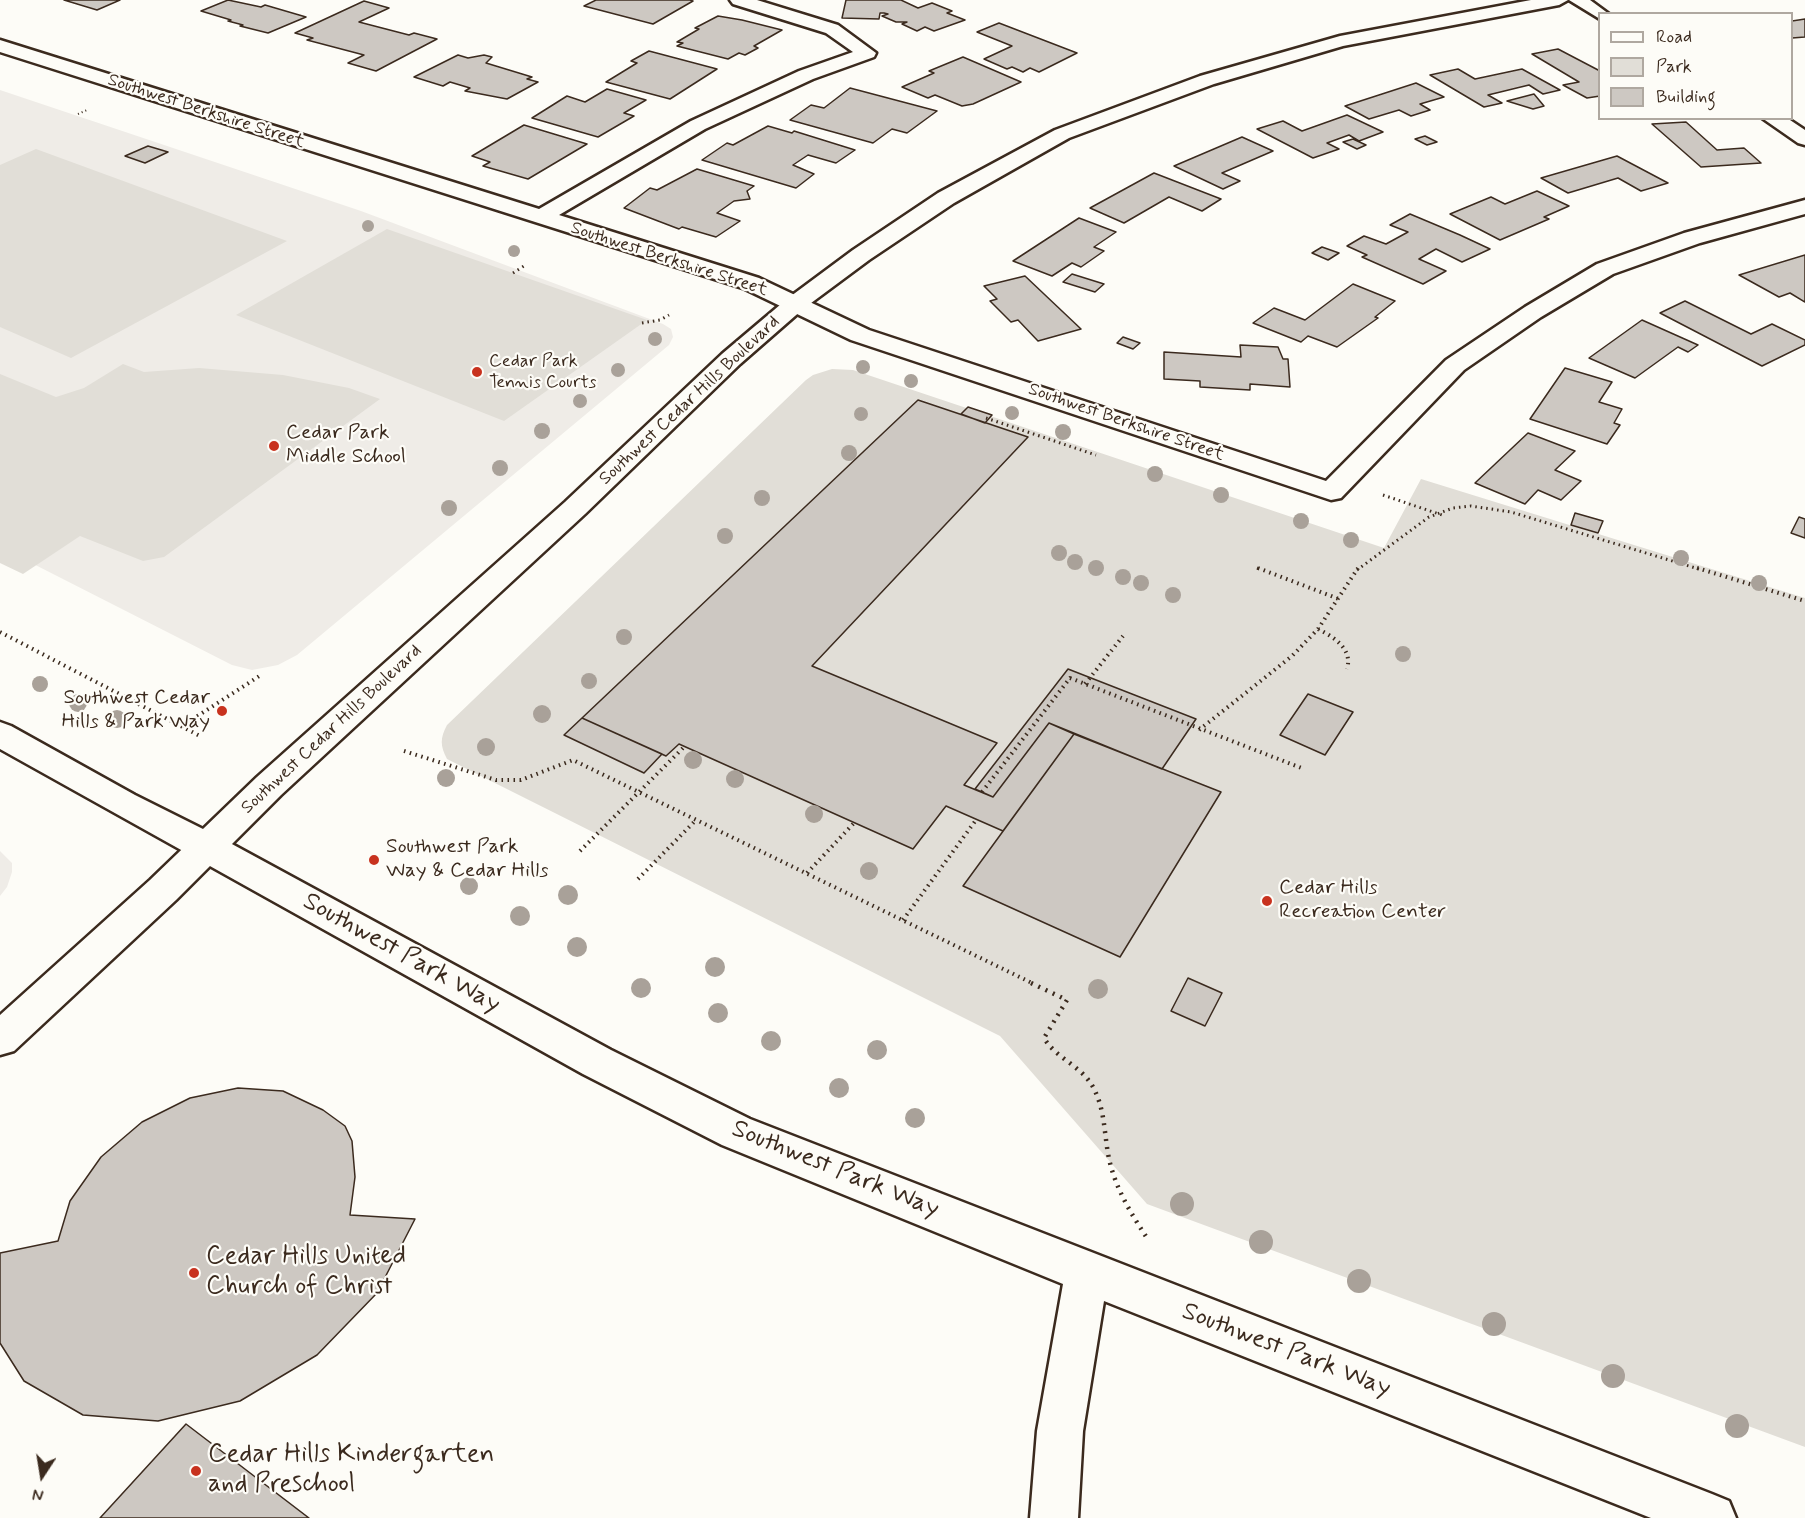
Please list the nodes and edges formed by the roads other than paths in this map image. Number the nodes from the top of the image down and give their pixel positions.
1 (739, 0) edge
2 (1559, 0) edge
3 (1578, 0) edge
4 (1598, 13) edge
5 (0, 46) edge
6 (1775, 120) edge
7 (1805, 139) edge
8 (1805, 207) edge
9 (539, 218) junction
10 (795, 304) junction
11 (0, 734) edge
12 (207, 846) junction
13 (0, 1039) edge
14 (1087, 1274) junction
15 (1054, 1518) edge
16 (1713, 1518) edge

1 - 9 street
2 - 10 street, Southwest Cedar Hills Boulevard
3 - 4 street
5 - 9 street, Southwest Berkshire Street
6 - 7 street
8 - 10 street, Southwest Berkshire Street
9 - 10 street, Southwest Berkshire Street
10 - 12 street, Southwest Cedar Hills Boulevard
11 - 12 street, Southwest Park Way
12 - 13 street, Southwest Cedar Hills Boulevard
12 - 14 street, Southwest Park Way
14 - 15 street
14 - 16 street, Southwest Park Way

